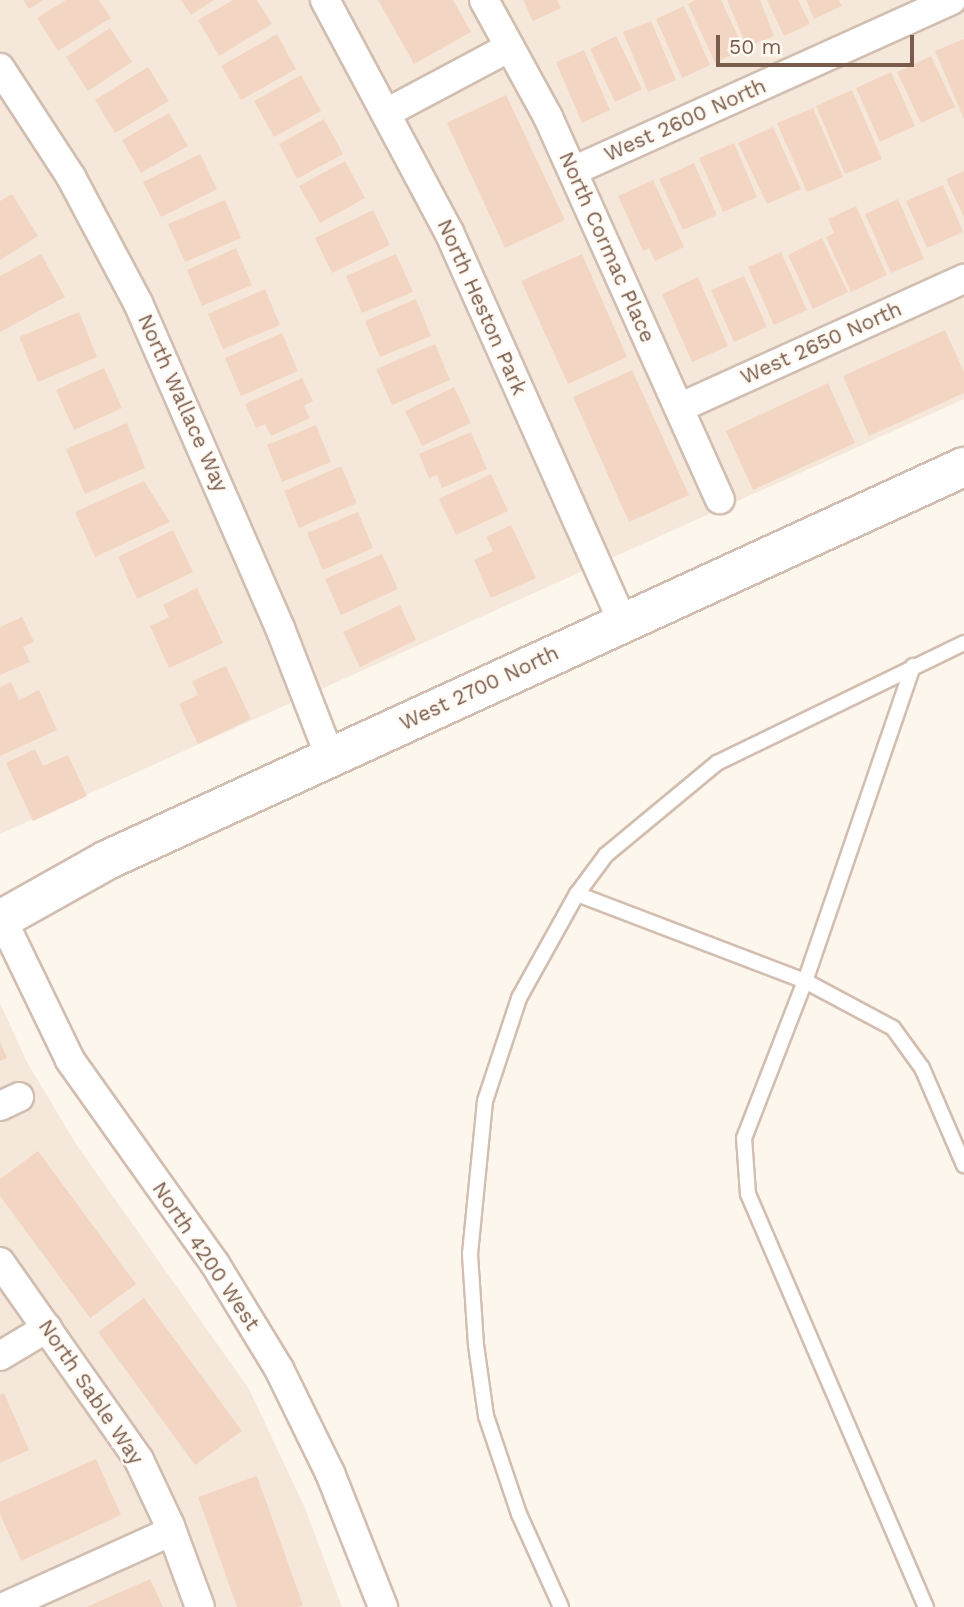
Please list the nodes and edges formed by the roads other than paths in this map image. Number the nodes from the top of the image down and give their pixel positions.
1 (325, 0) edge
2 (484, 0) edge
3 (951, 0) edge
4 (510, 47) junction
5 (0, 68) edge
6 (388, 111) junction
7 (573, 171) junction
8 (964, 279) edge
9 (678, 408) junction
10 (964, 467) edge
11 (720, 499) dead end
12 (623, 622) junction
13 (964, 643) edge
14 (913, 666) junction
15 (330, 757) junction
16 (577, 894) junction
17 (1, 918) edge
18 (805, 981) junction
19 (964, 1165) edge
20 (0, 1262) edge
21 (47, 1328) junction
22 (0, 1356) edge
23 (172, 1531) junction
24 (4, 1607) edge
25 (200, 1607) edge
26 (383, 1607) edge
27 (561, 1607) edge
28 (926, 1607) edge

1 - 6 street, North Heston Park
2 - 4 street, North Cormac Place
3 - 7 street, West 2600 North
4 - 6 street
4 - 7 street, North Cormac Place
5 - 15 street, North Wallace Way
6 - 12 street, North Heston Park
7 - 9 street, North Cormac Place
8 - 9 street, West 2650 North
9 - 11 street, North Cormac Place
10 - 12 street, West 2700 North
12 - 15 street, West 2700 North
13 - 14 lane
14 - 16 lane
14 - 18 lane
15 - 17 street, West 2700 North
16 - 18 lane
16 - 27 lane
17 - 26 street, North 4200 West
18 - 19 lane
18 - 28 lane
20 - 21 street, North Sable Way
21 - 22 street
21 - 23 street, North Sable Way
23 - 24 street
23 - 25 street, North Sable Way

